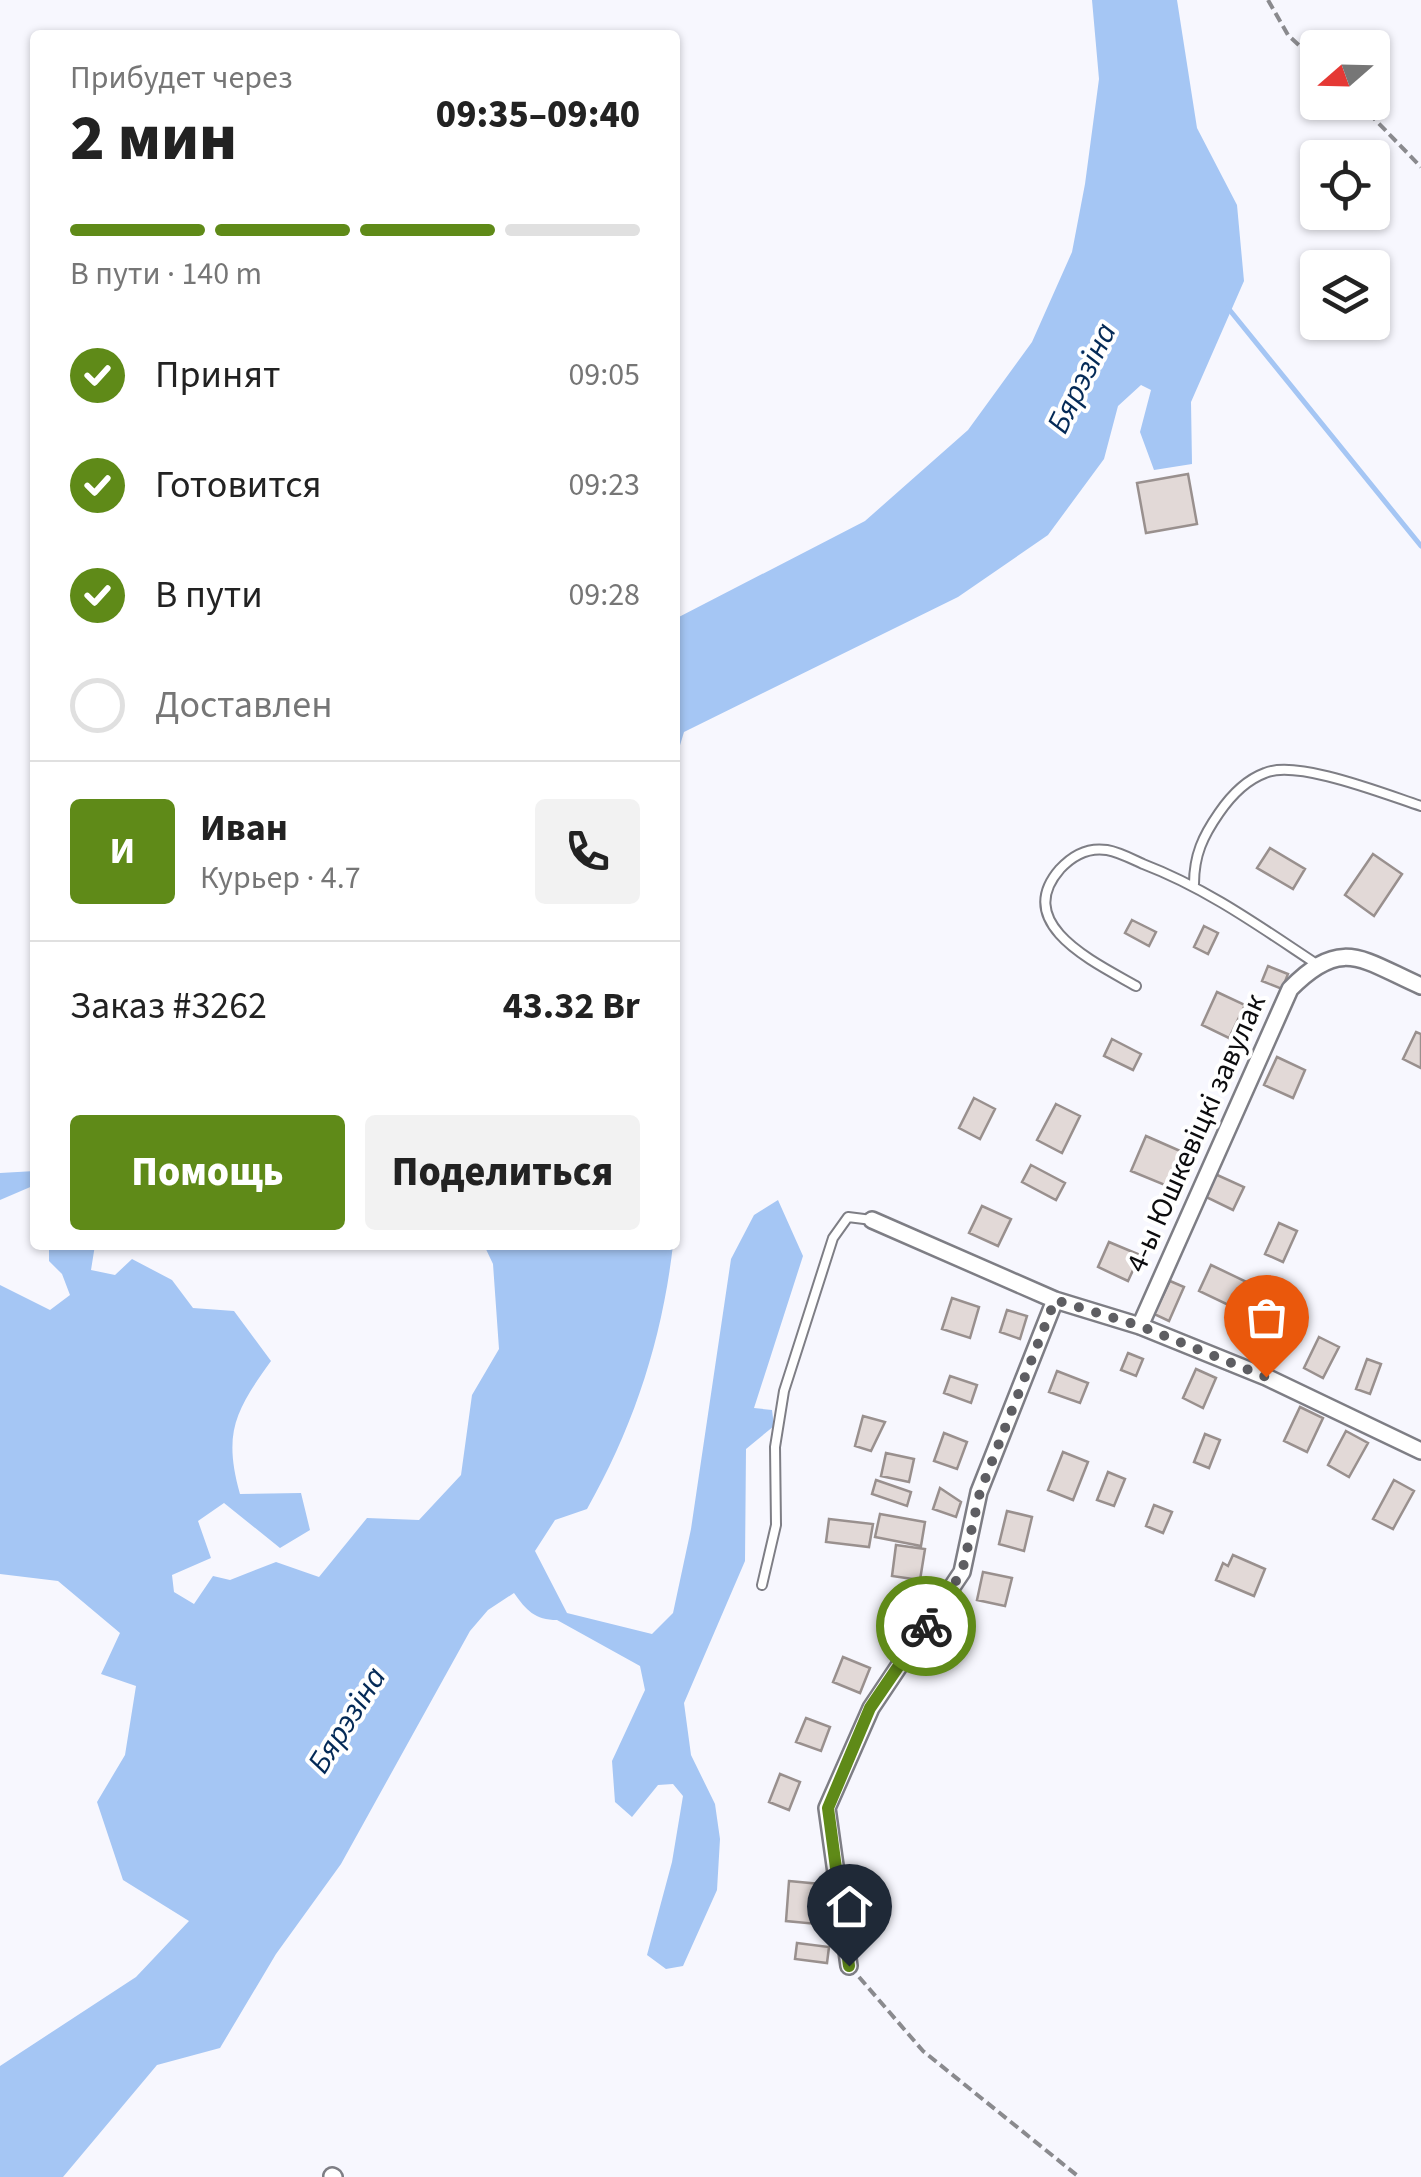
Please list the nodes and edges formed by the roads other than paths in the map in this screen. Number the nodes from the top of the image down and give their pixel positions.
1 (1421, 806) edge
2 (1194, 884) junction
3 (1315, 963) junction
4 (1136, 986) dead end
5 (1421, 986) edge
6 (872, 1220) joint
7 (1055, 1300) junction
8 (1140, 1326) junction
9 (1421, 1451) edge
10 (762, 1585) dead end
11 (849, 1966) road end

1 - 2 lane
2 - 3 lane
2 - 4 lane
3 - 5 street
3 - 8 street, 4-ы Юшкевіцкі завулак
6 - 7 street
6 - 10 lane
7 - 8 street
7 - 11 street
8 - 9 street

